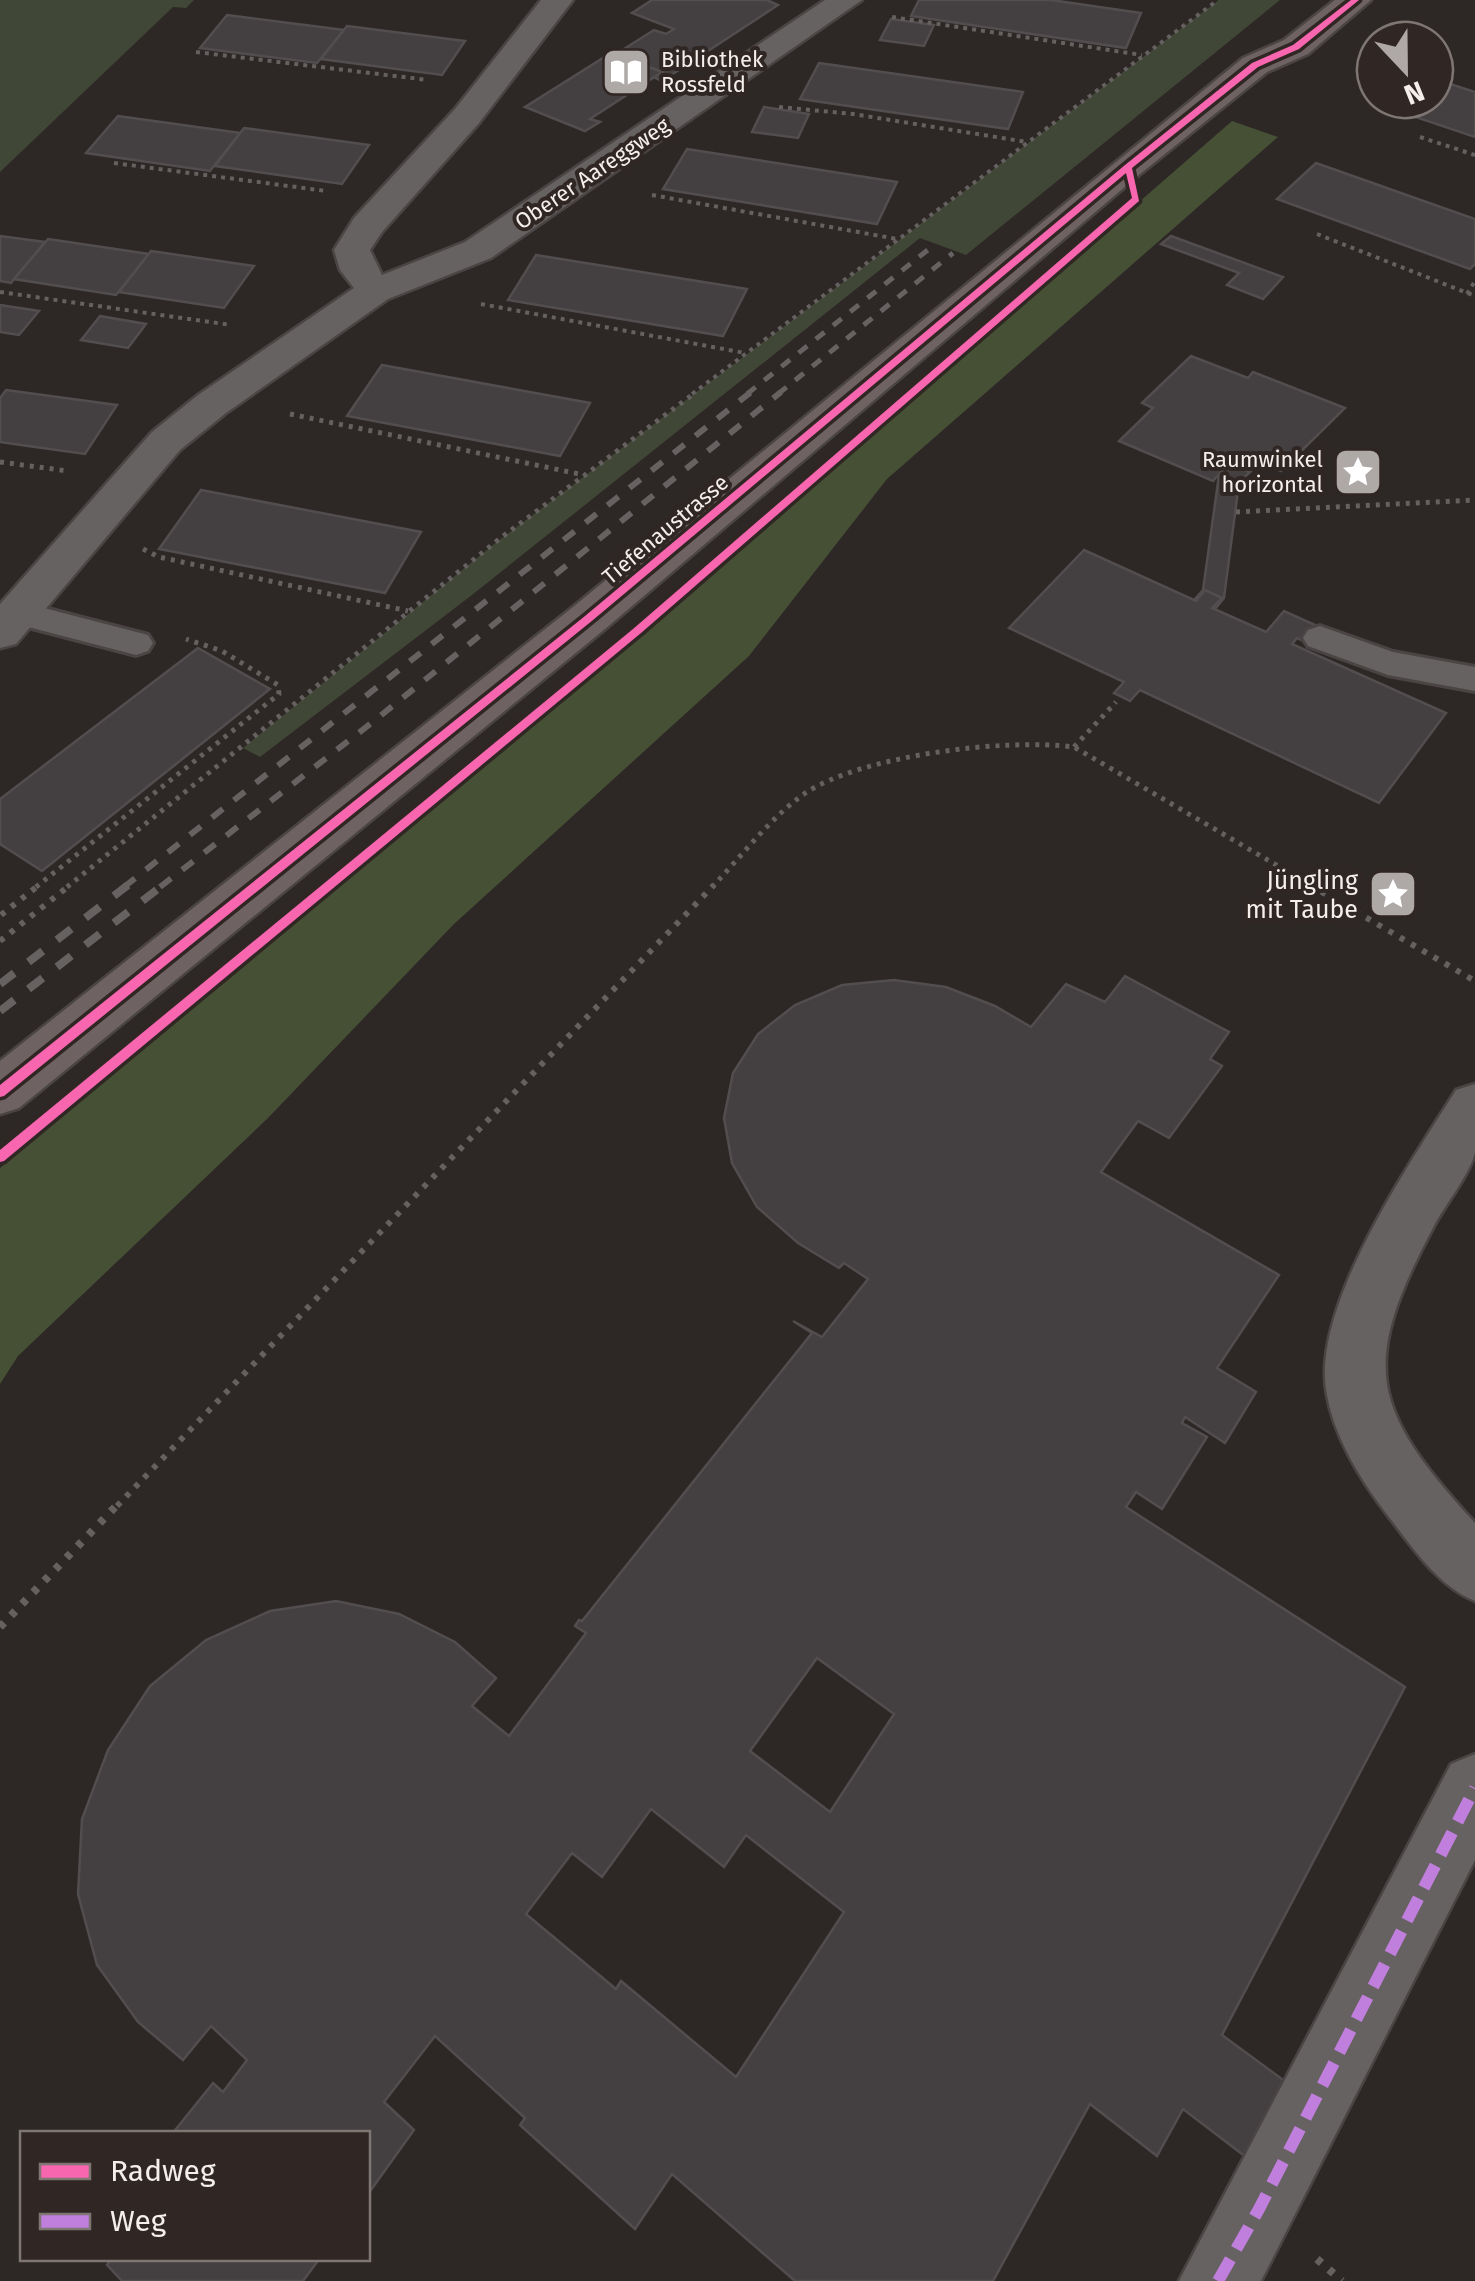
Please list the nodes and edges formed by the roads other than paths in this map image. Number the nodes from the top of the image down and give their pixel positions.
1 (557, 0) edge
2 (1306, 0) edge
3 (1356, 0) edge
4 (845, 1) edge
5 (1255, 64) junction
6 (374, 290) junction
7 (8, 623) edge
8 (1320, 638) dead end
9 (136, 643) road end
10 (1475, 679) edge
11 (0, 1092) edge
12 (1475, 1106) edge
13 (1475, 1570) edge
14 (1475, 1788) edge
15 (1218, 2281) edge

1 - 6 street
2 - 5 main road, Tiefenaustrasse
3 - 5 main road, Tiefenaustrasse
4 - 6 street, Oberer Aareggweg
5 - 11 main road, Tiefenaustrasse
6 - 7 street, Oberer Aareggweg
7 - 9 lane
8 - 10 lane
12 - 13 street
14 - 15 street

